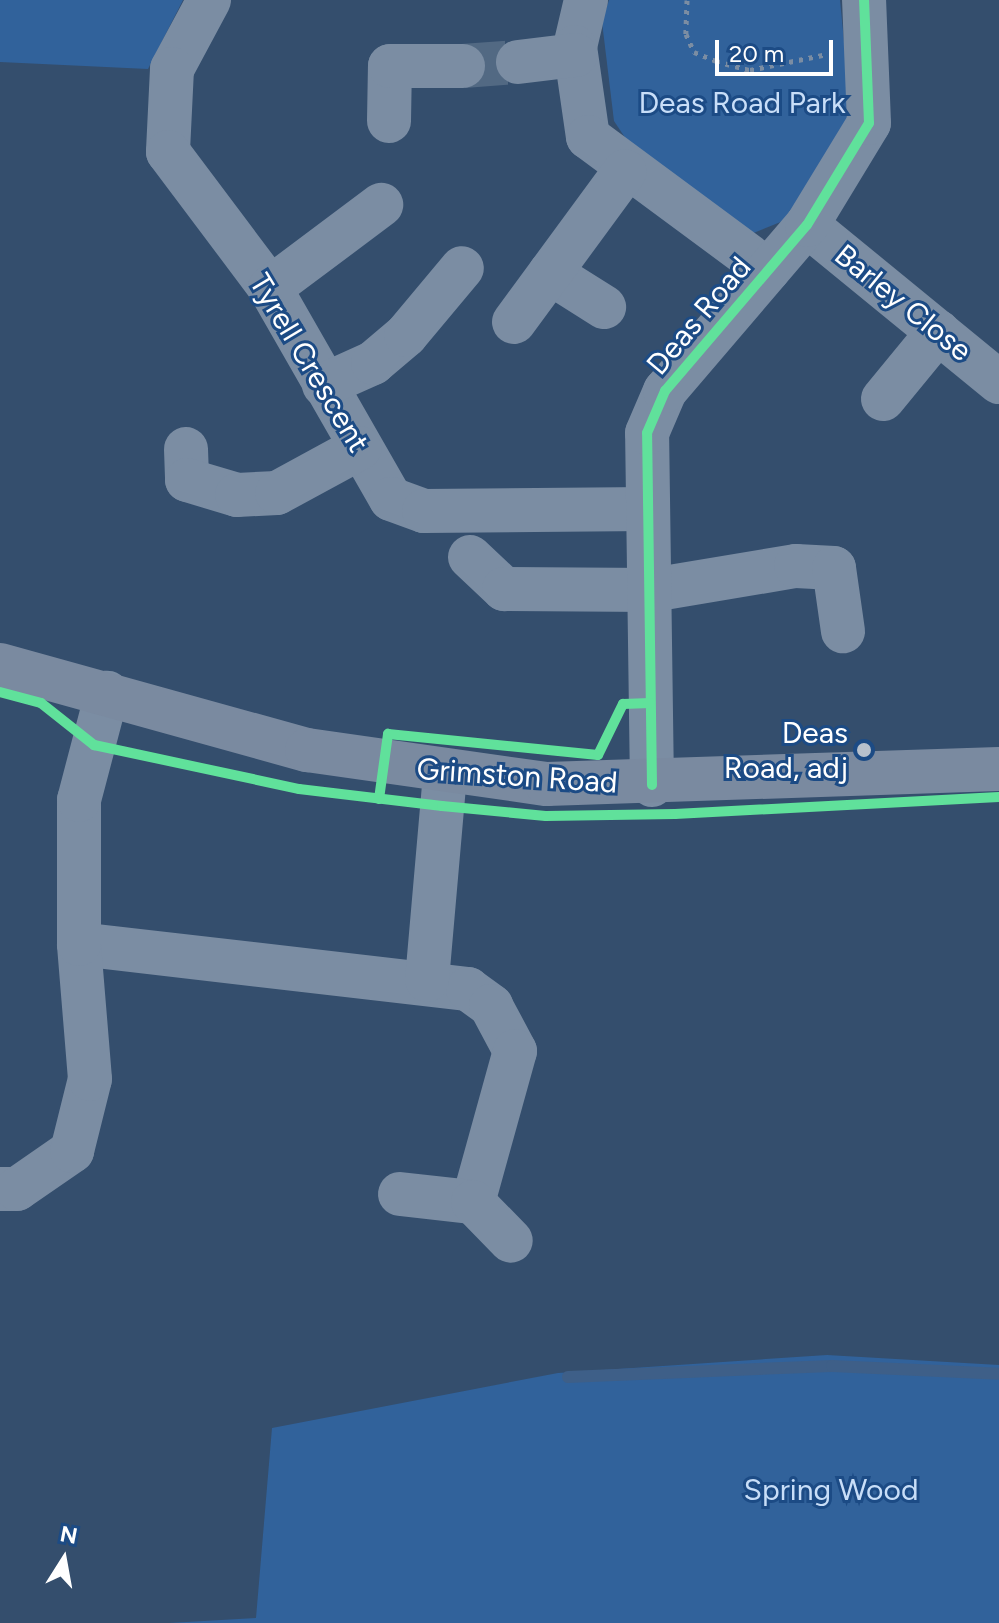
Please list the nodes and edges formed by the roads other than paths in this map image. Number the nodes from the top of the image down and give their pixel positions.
1 (209, 0) edge
2 (586, 0) edge
3 (865, 20) edge
4 (576, 55) junction
5 (518, 62) tunnel mouth
6 (463, 66) tunnel mouth
7 (389, 121) dead end
8 (625, 171) junction
9 (381, 205) dead end
10 (807, 225) junction
11 (462, 268) dead end
12 (768, 270) junction
13 (550, 273) junction
14 (270, 288) junction
15 (604, 307) dead end
16 (514, 322) dead end
17 (938, 332) junction
18 (999, 382) edge
19 (324, 385) junction
20 (883, 399) dead end
21 (360, 448) junction
22 (186, 449) dead end
23 (647, 509) junction
24 (470, 557) dead end
25 (652, 590) junction
26 (843, 631) dead end
27 (0, 665) edge
28 (107, 693) junction
29 (999, 769) edge
30 (445, 773) junction
31 (652, 785) junction
32 (79, 944) junction
33 (427, 980) junction
34 (0, 1189) edge
35 (400, 1194) dead end
36 (473, 1202) junction
37 (511, 1241) dead end

1 - 14 street, Tyrell Crescent
2 - 4 street, Deas Road
3 - 10 street, Deas Road
4 - 5 street
4 - 8 street, Deas Road
6 - 7 street
8 - 12 street, Deas Road
8 - 13 street
9 - 14 street
10 - 12 street, Deas Road
10 - 17 street, Barley Close
11 - 19 street
12 - 23 street, Deas Road
13 - 15 street
13 - 16 street
14 - 19 street, Tyrell Crescent
17 - 18 street, Barley Close
17 - 20 street
19 - 21 street, Tyrell Crescent
21 - 22 street
21 - 23 street, Tyrell Crescent
23 - 25 street, Deas Road
24 - 25 street
25 - 26 street
25 - 31 street, Deas Road
27 - 28 main road, Grimston Road
28 - 30 main road, Grimston Road
28 - 32 street
29 - 31 main road, Grimston Road
30 - 31 main road, Grimston Road
30 - 33 street
32 - 33 street
32 - 34 street
33 - 36 street
35 - 36 street
36 - 37 street

